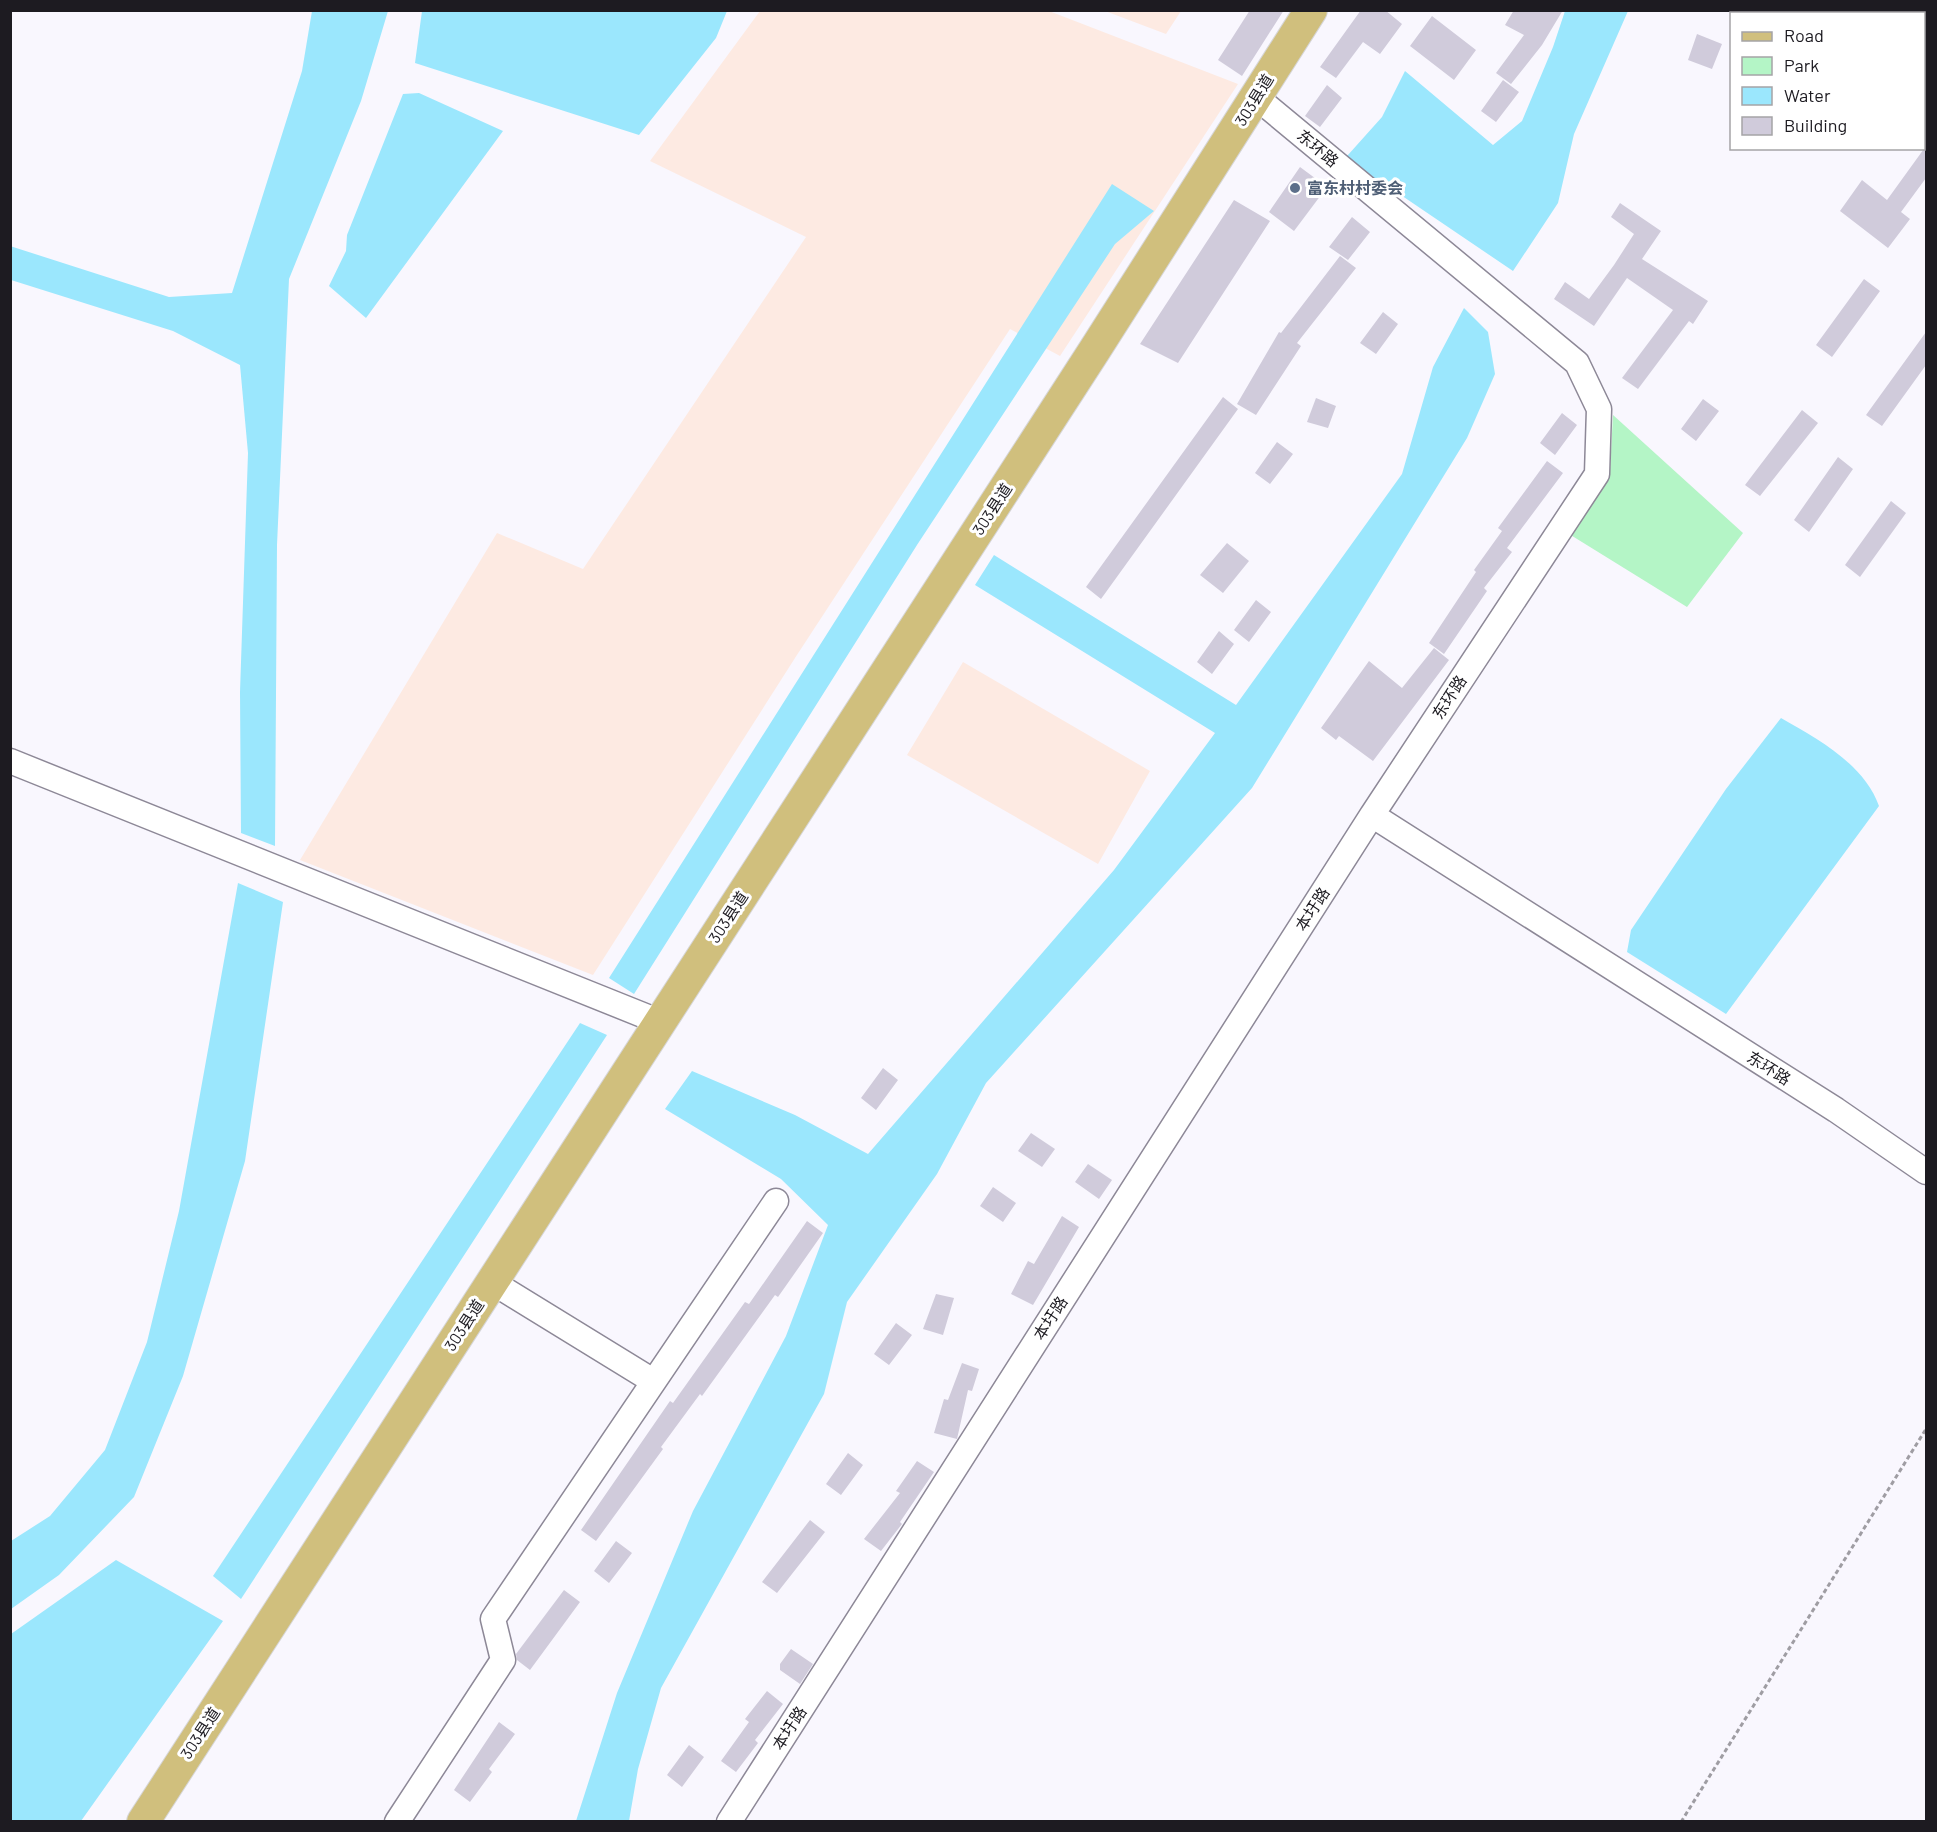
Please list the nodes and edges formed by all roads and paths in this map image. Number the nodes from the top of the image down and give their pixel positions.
1 (1311, 10) edge
2 (1256, 97) junction
3 (10, 761) edge
4 (1372, 815) junction
5 (660, 1022) junction
6 (1926, 1172) edge
7 (776, 1201) dead end
8 (492, 1282) junction
9 (653, 1381) junction
10 (1926, 1429) edge
11 (143, 1821) edge
12 (397, 1821) edge
13 (729, 1821) edge
14 (1681, 1821) edge

1 - 2 main road, 303县道
2 - 4 street, 东环路
2 - 5 main road, 303县道
3 - 5 street
4 - 6 street, 东环路
4 - 13 street, 本圩路
5 - 8 main road, 303县道
7 - 9 street
8 - 9 street
8 - 11 main road, 303县道
9 - 12 street
10 - 14 path

